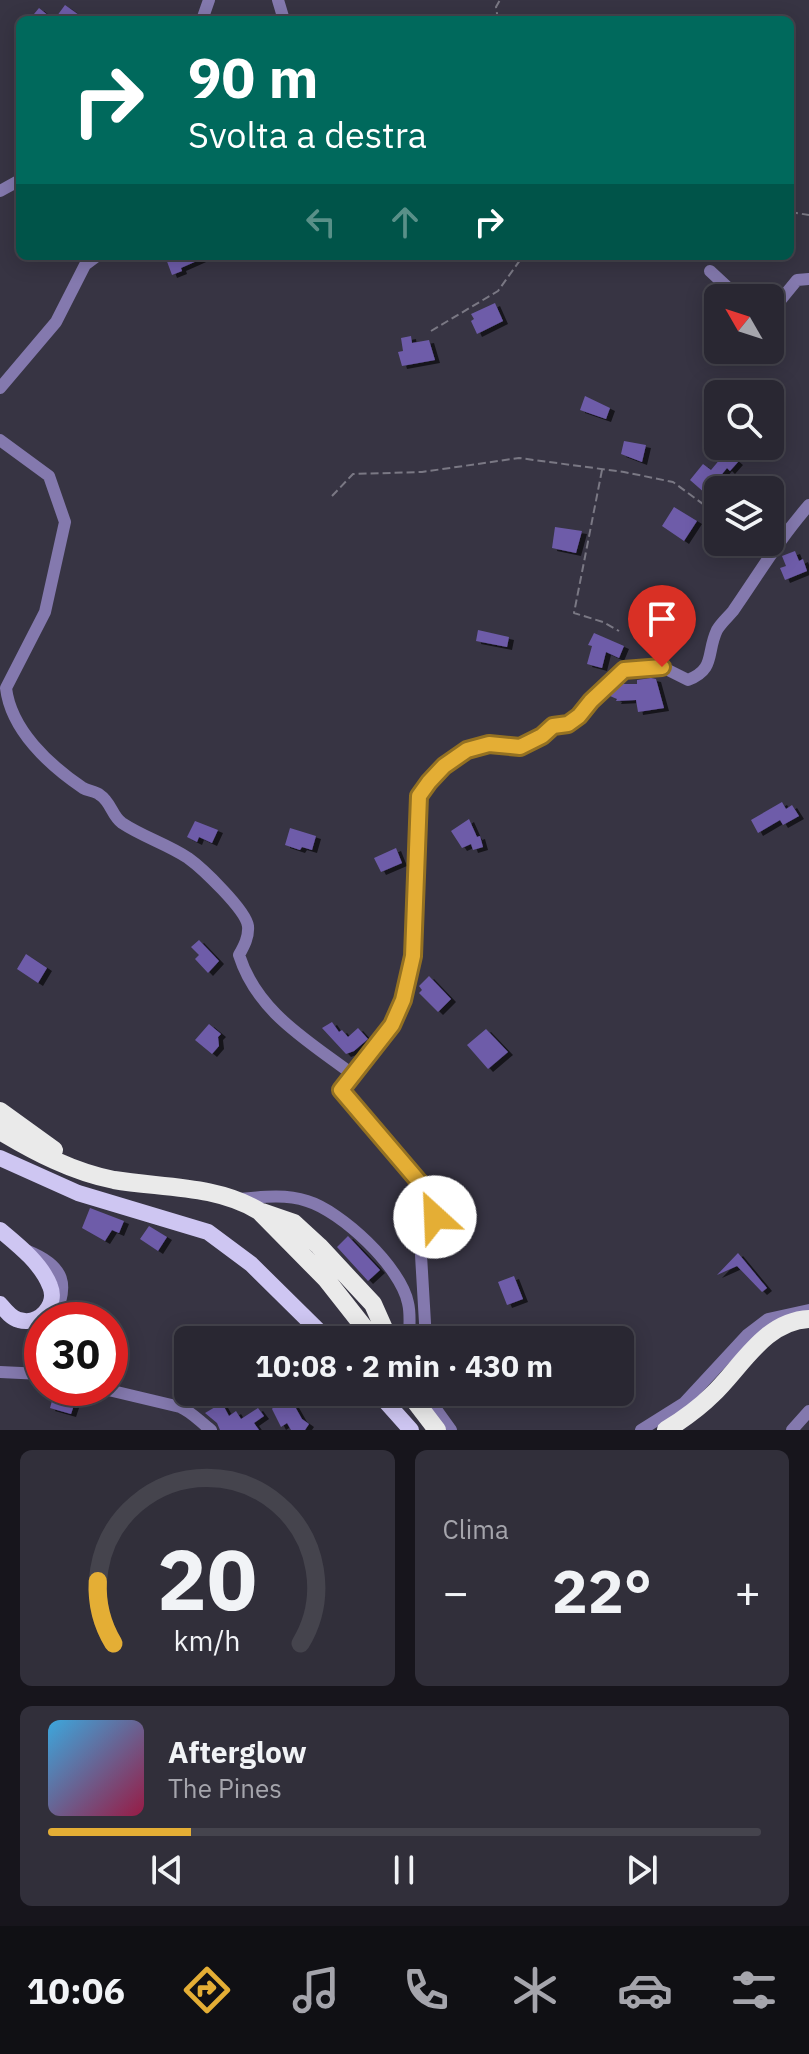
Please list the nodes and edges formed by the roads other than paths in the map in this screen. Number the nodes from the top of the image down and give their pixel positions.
1 (92, 260) edge
2 (710, 271) dead end
3 (809, 279) edge
4 (724, 284) edge
5 (784, 296) edge
6 (0, 388) edge
7 (0, 440) edge
8 (809, 505) edge
9 (352, 1074) junction
10 (0, 1111) edge
11 (3, 1132) edge
12 (0, 1158) edge
13 (86, 1172) junction
14 (236, 1199) junction
15 (259, 1211) junction
16 (0, 1230) edge
17 (21, 1248) junction
18 (61, 1302) edge
19 (0, 1304) edge
20 (809, 1310) edge
21 (809, 1319) edge
22 (314, 1326) edge
23 (363, 1326) edge
24 (383, 1326) edge
25 (409, 1326) edge
26 (425, 1326) edge
27 (0, 1372) edge
28 (24, 1373) edge
29 (128, 1395) edge
30 (390, 1406) edge
31 (433, 1410) edge
32 (809, 1411) edge
33 (191, 1425) edge
34 (211, 1430) edge
35 (411, 1430) edge
36 (451, 1430) edge
37 (641, 1430) edge
38 (666, 1430) edge
39 (792, 1430) edge

1 - 6 street
2 - 4 street
3 - 5 street
7 - 9 street
8 - 9 street
9 - 26 street
10 - 13 highway
11 - 13 highway
12 - 22 main road
13 - 14 highway
14 - 15 highway
14 - 25 street
15 - 23 highway
15 - 24 highway
16 - 17 main road
17 - 18 street
17 - 19 main road
20 - 37 street
21 - 38 highway
27 - 28 street
29 - 33 street
30 - 35 main road
31 - 36 street
32 - 39 street
33 - 34 street

